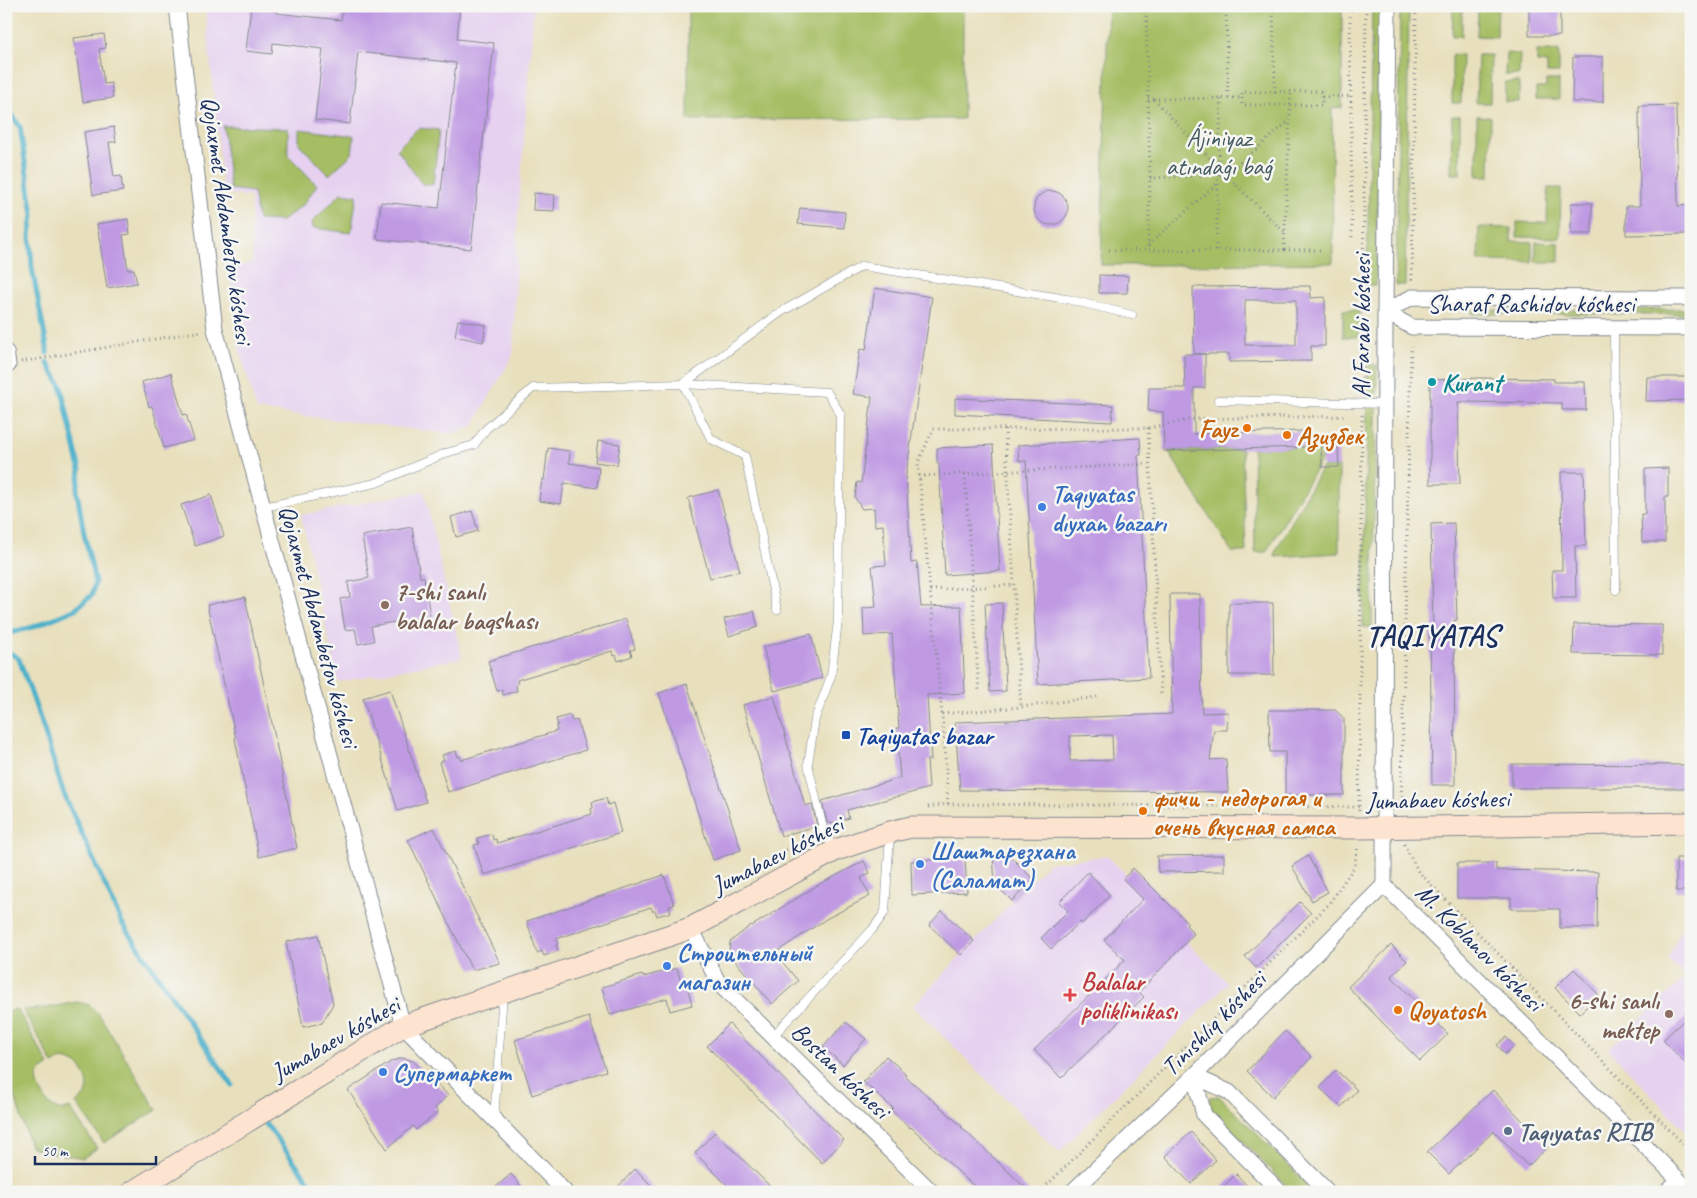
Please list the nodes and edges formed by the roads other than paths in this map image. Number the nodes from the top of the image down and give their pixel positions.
1 (177, 6) edge
2 (1388, 6) edge
3 (1691, 298) edge
4 (1385, 312) junction
5 (1132, 315) dead end
6 (1614, 328) junction
7 (1691, 328) edge
8 (682, 384) junction
9 (1218, 400) dead end
10 (1385, 404) junction
11 (264, 507) junction
12 (1616, 590) dead end
13 (777, 610) dead end
14 (1691, 823) edge
15 (1383, 827) junction
16 (890, 832) junction
17 (836, 850) junction
18 (1384, 885) junction
19 (691, 928) junction
20 (503, 992) junction
21 (403, 1026) junction
22 (773, 1036) junction
23 (1194, 1076) junction
24 (494, 1119) junction
25 (1679, 1180) junction
26 (132, 1192) edge
27 (565, 1192) edge
28 (932, 1192) edge
29 (1072, 1192) edge
30 (1280, 1192) edge
31 (1328, 1192) edge
32 (1666, 1192) edge
33 (1691, 1192) edge

1 - 11 street, Qojaxmet Abdambetov kóshesi
2 - 4 street, Al Farabi kóshesi
3 - 4 street, Sharaf Rashidov kóshesi
4 - 6 street, Sharaf Rashidov kóshesi
4 - 10 street, Al Farabi kóshesi
5 - 8 lane
6 - 7 street, Sharaf Rashidov kóshesi
6 - 12 lane
8 - 11 lane
8 - 13 lane
8 - 17 lane
9 - 10 lane
10 - 15 street, Al Farabi kóshesi
11 - 21 street, Qojaxmet Abdambetov kóshesi
14 - 15 street, Jumabaev kóshesi
15 - 16 street, Jumabaev kóshesi
15 - 18 street, Al Farabi kóshesi
16 - 17 street, Jumabaev kóshesi
16 - 22 lane
17 - 19 street, Jumabaev kóshesi
18 - 23 street, Tınıshlıq kóshesi
18 - 25 street, M. Koblanov kóshesi
19 - 20 street, Jumabaev kóshesi
19 - 22 street, Bostan kóshesi
20 - 21 street, Jumabaev kóshesi
20 - 24 lane
21 - 24 street, Qojaxmet Abdambetov kóshesi
21 - 26 street, Jumabaev kóshesi
22 - 28 street, Bostan kóshesi
23 - 29 street, Tınıshlıq kóshesi
23 - 30 street
23 - 31 street
24 - 27 street, Qojaxmet Abdambetov kóshesi
25 - 32 street
25 - 33 street, M. Koblanov kóshesi

